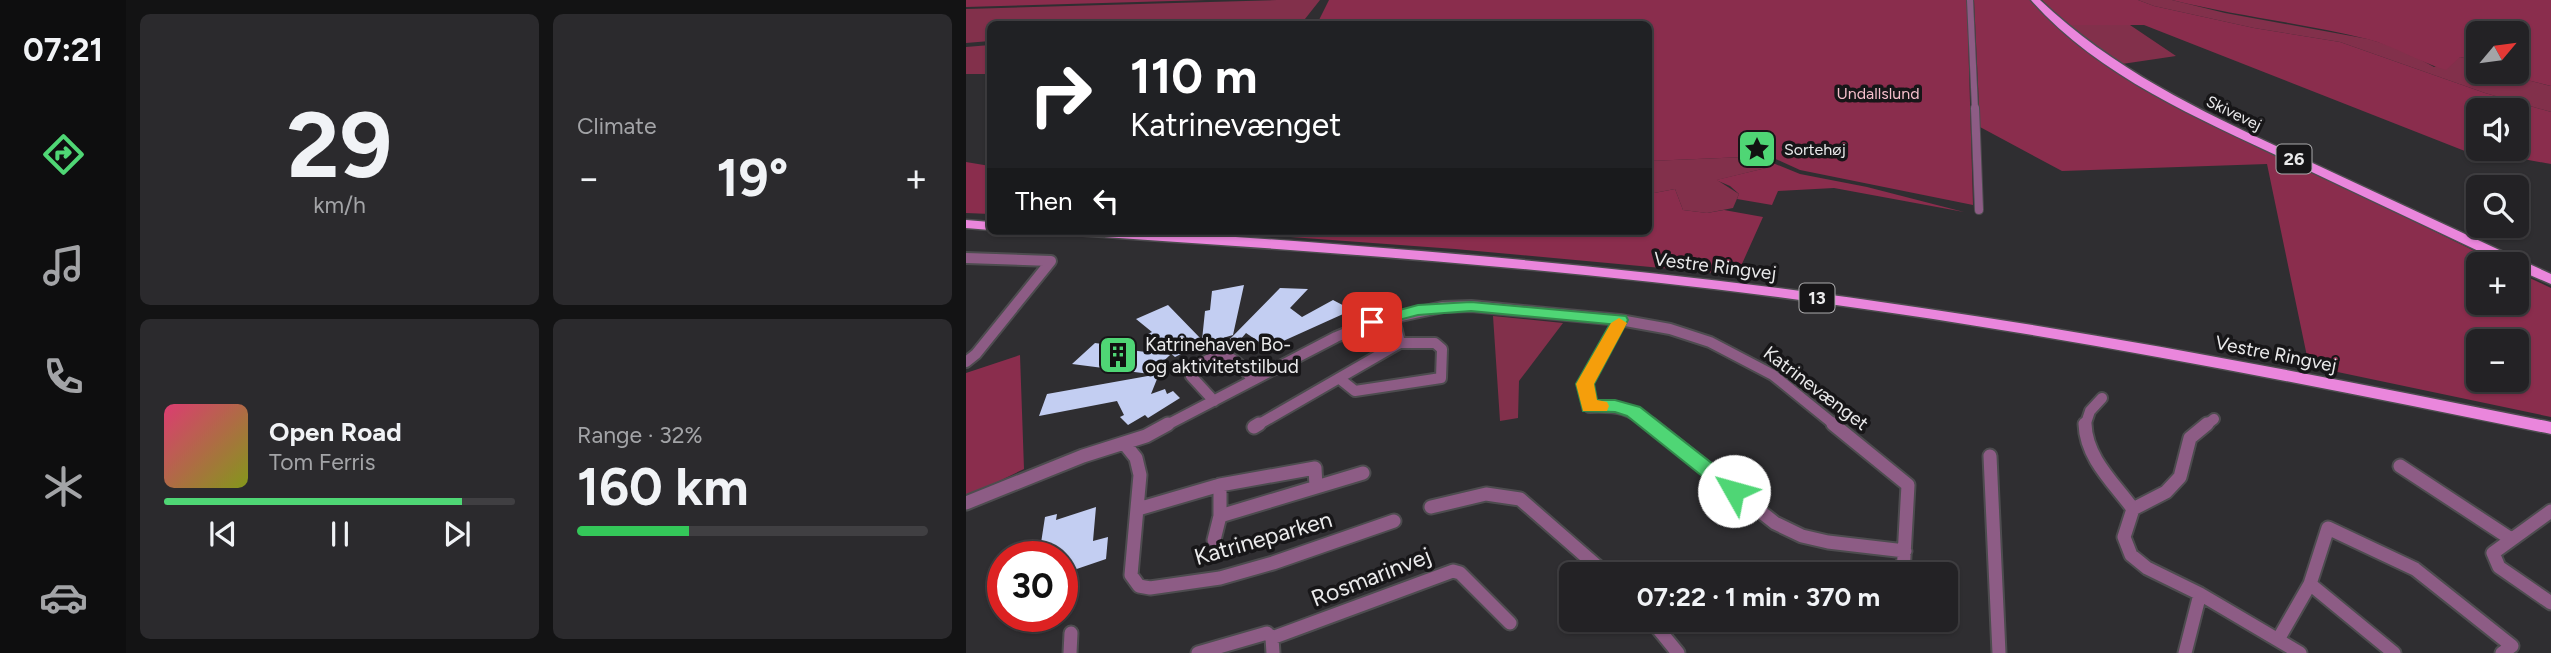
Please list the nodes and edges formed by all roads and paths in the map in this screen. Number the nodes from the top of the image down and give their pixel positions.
1 (1970, 0) edge
2 (2035, 0) edge
3 (1979, 210) dead end
4 (966, 224) edge
5 (987, 226) edge
6 (1134, 235) edge
7 (966, 258) edge
8 (2551, 280) edge
9 (1393, 316) junction
10 (1620, 320) junction
11 (1400, 343) junction
12 (966, 362) edge
13 (1340, 379) junction
14 (1253, 380) junction
15 (2102, 398) dead end
16 (1214, 401) junction
17 (2214, 419) dead end
18 (1254, 427) dead end
19 (2551, 428) edge
20 (1124, 443) junction
21 (1990, 456) dead end
22 (2400, 466) dead end
23 (1363, 473) dead end
24 (1220, 485) junction
25 (1316, 487) junction
26 (966, 503) edge
27 (1431, 507) dead end
28 (1138, 509) junction
29 (2133, 509) junction
30 (2551, 511) edge
31 (1220, 516) junction
32 (1394, 521) dead end
33 (2511, 539) junction
34 (1214, 540) dead end
35 (1905, 551) junction
36 (1592, 562) edge
37 (1904, 562) edge
38 (2310, 584) junction
39 (2200, 594) junction
40 (2551, 603) edge
41 (1510, 623) dead end
42 (1661, 632) edge
43 (1071, 633) dead end
44 (2279, 638) junction
45 (1272, 646) edge
46 (1070, 653) edge
47 (1198, 653) edge
48 (1678, 653) edge
49 (1999, 653) edge
50 (2185, 653) edge
51 (2300, 653) edge
52 (2394, 653) edge
53 (2502, 653) edge

1 - 3 street
2 - 8 main road, Skivevej / 26
4 - 5 main road
6 - 19 main road, Vestre Ringvej / 13
7 - 12 street
9 - 10 street
9 - 11 street
9 - 14 street
10 - 35 street, Katrinevænget
10 - 35 street
11 - 13 street
11 - 13 street
13 - 18 street
14 - 16 street
14 - 16 street
15 - 29 street
16 - 20 street
17 - 29 street
20 - 26 street
20 - 28 street, Katrineparken
21 - 49 street
22 - 33 street
23 - 25 street, Katrineparken
24 - 25 street, Katrineparken
24 - 28 street, Katrineparken
24 - 31 street, Katrineparken
25 - 31 street, Katrineparken
27 - 36 street
28 - 32 street, Katrineparken
29 - 39 street
30 - 33 street
31 - 34 street, Katrineparken
33 - 40 street
35 - 37 street, Katrinevænget
38 - 44 street
38 - 52 street
38 - 53 street
39 - 44 street
39 - 50 street
41 - 45 street, Rosmarinvej
42 - 48 street
43 - 46 street
44 - 51 street
45 - 47 street, Rosmarinvej

